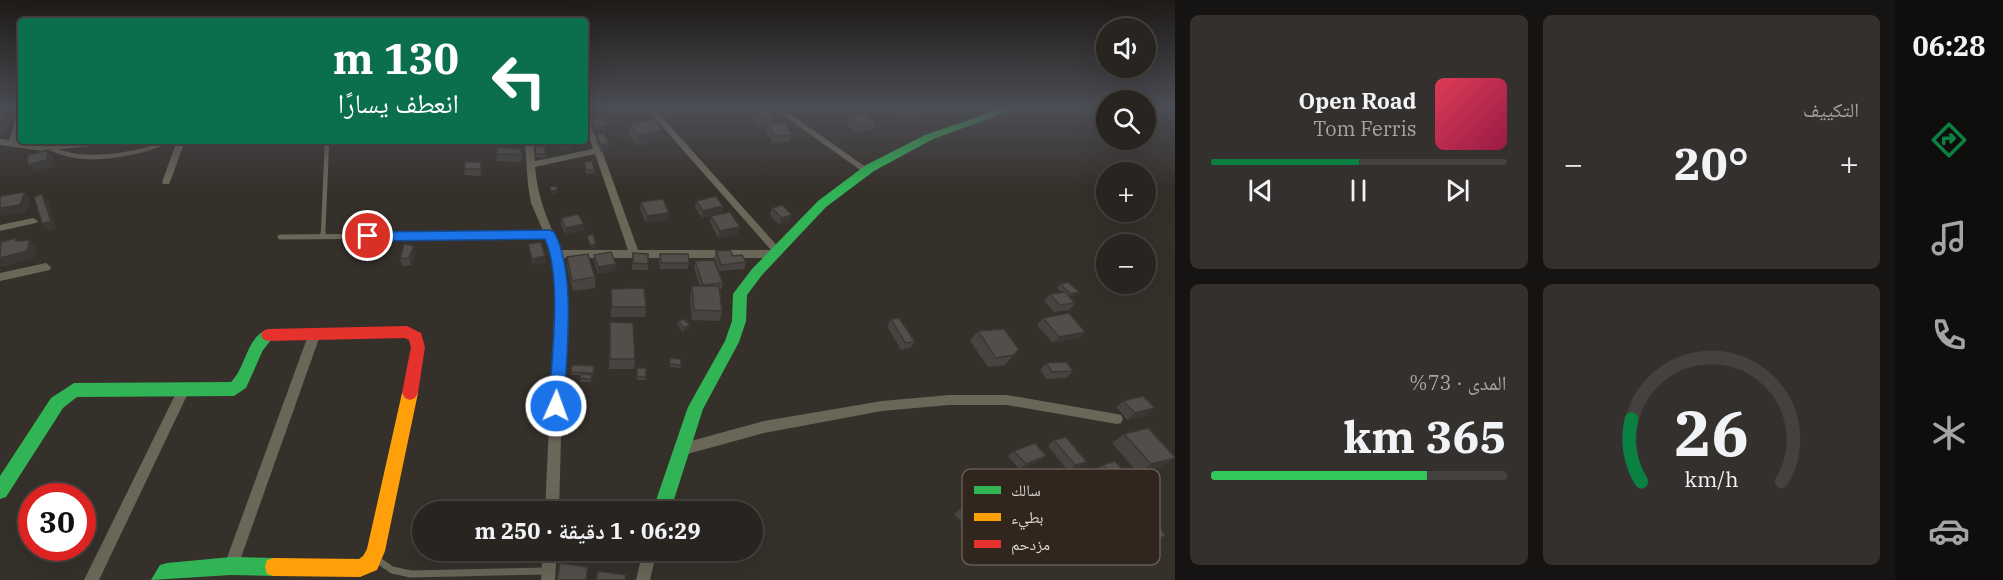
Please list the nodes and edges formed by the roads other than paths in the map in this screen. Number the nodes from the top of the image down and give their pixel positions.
1 (592, 135) edge
2 (673, 135) edge
3 (816, 135) edge
4 (934, 135) edge
5 (0, 142) edge
6 (17, 142) edge
7 (28, 144) edge
8 (85, 144) edge
9 (162, 144) dead end
10 (181, 144) edge
11 (327, 144) edge
12 (530, 144) edge
13 (50, 148) junction
14 (598, 152) junction
15 (531, 165) junction
16 (866, 170) junction
17 (166, 182) dead end
18 (33, 221) dead end
19 (0, 228) edge
20 (550, 235) junction
21 (323, 236) junction
22 (280, 237) dead end
23 (775, 252) junction
24 (558, 254) junction
25 (634, 254) junction
26 (46, 267) dead end
27 (0, 277) edge
28 (315, 333) junction
29 (184, 388) junction
30 (1117, 420) dead end
31 (680, 450) junction
32 (0, 491) edge
33 (552, 501) edge
34 (664, 501) edge
35 (374, 557) junction
36 (647, 561) edge
37 (231, 566) junction
38 (548, 575) edge
39 (91, 580) edge
40 (160, 580) edge
41 (643, 580) edge

1 - 14 street
2 - 23 street
3 - 16 street
4 - 16 street
5 - 6 street
7 - 13 street
8 - 13 street
9 - 13 lane
10 - 17 street
11 - 21 lane
12 - 15 street
14 - 15 street
14 - 25 street
15 - 20 street
16 - 23 street
18 - 19 street
20 - 21 lane
20 - 24 street
21 - 22 lane
23 - 25 street
23 - 31 street
24 - 25 street
24 - 33 street
26 - 27 street
28 - 29 street
28 - 35 street
28 - 37 street
29 - 32 street
29 - 39 street
30 - 31 street
31 - 34 street
35 - 37 street
35 - 38 lane
36 - 41 street
37 - 40 street

